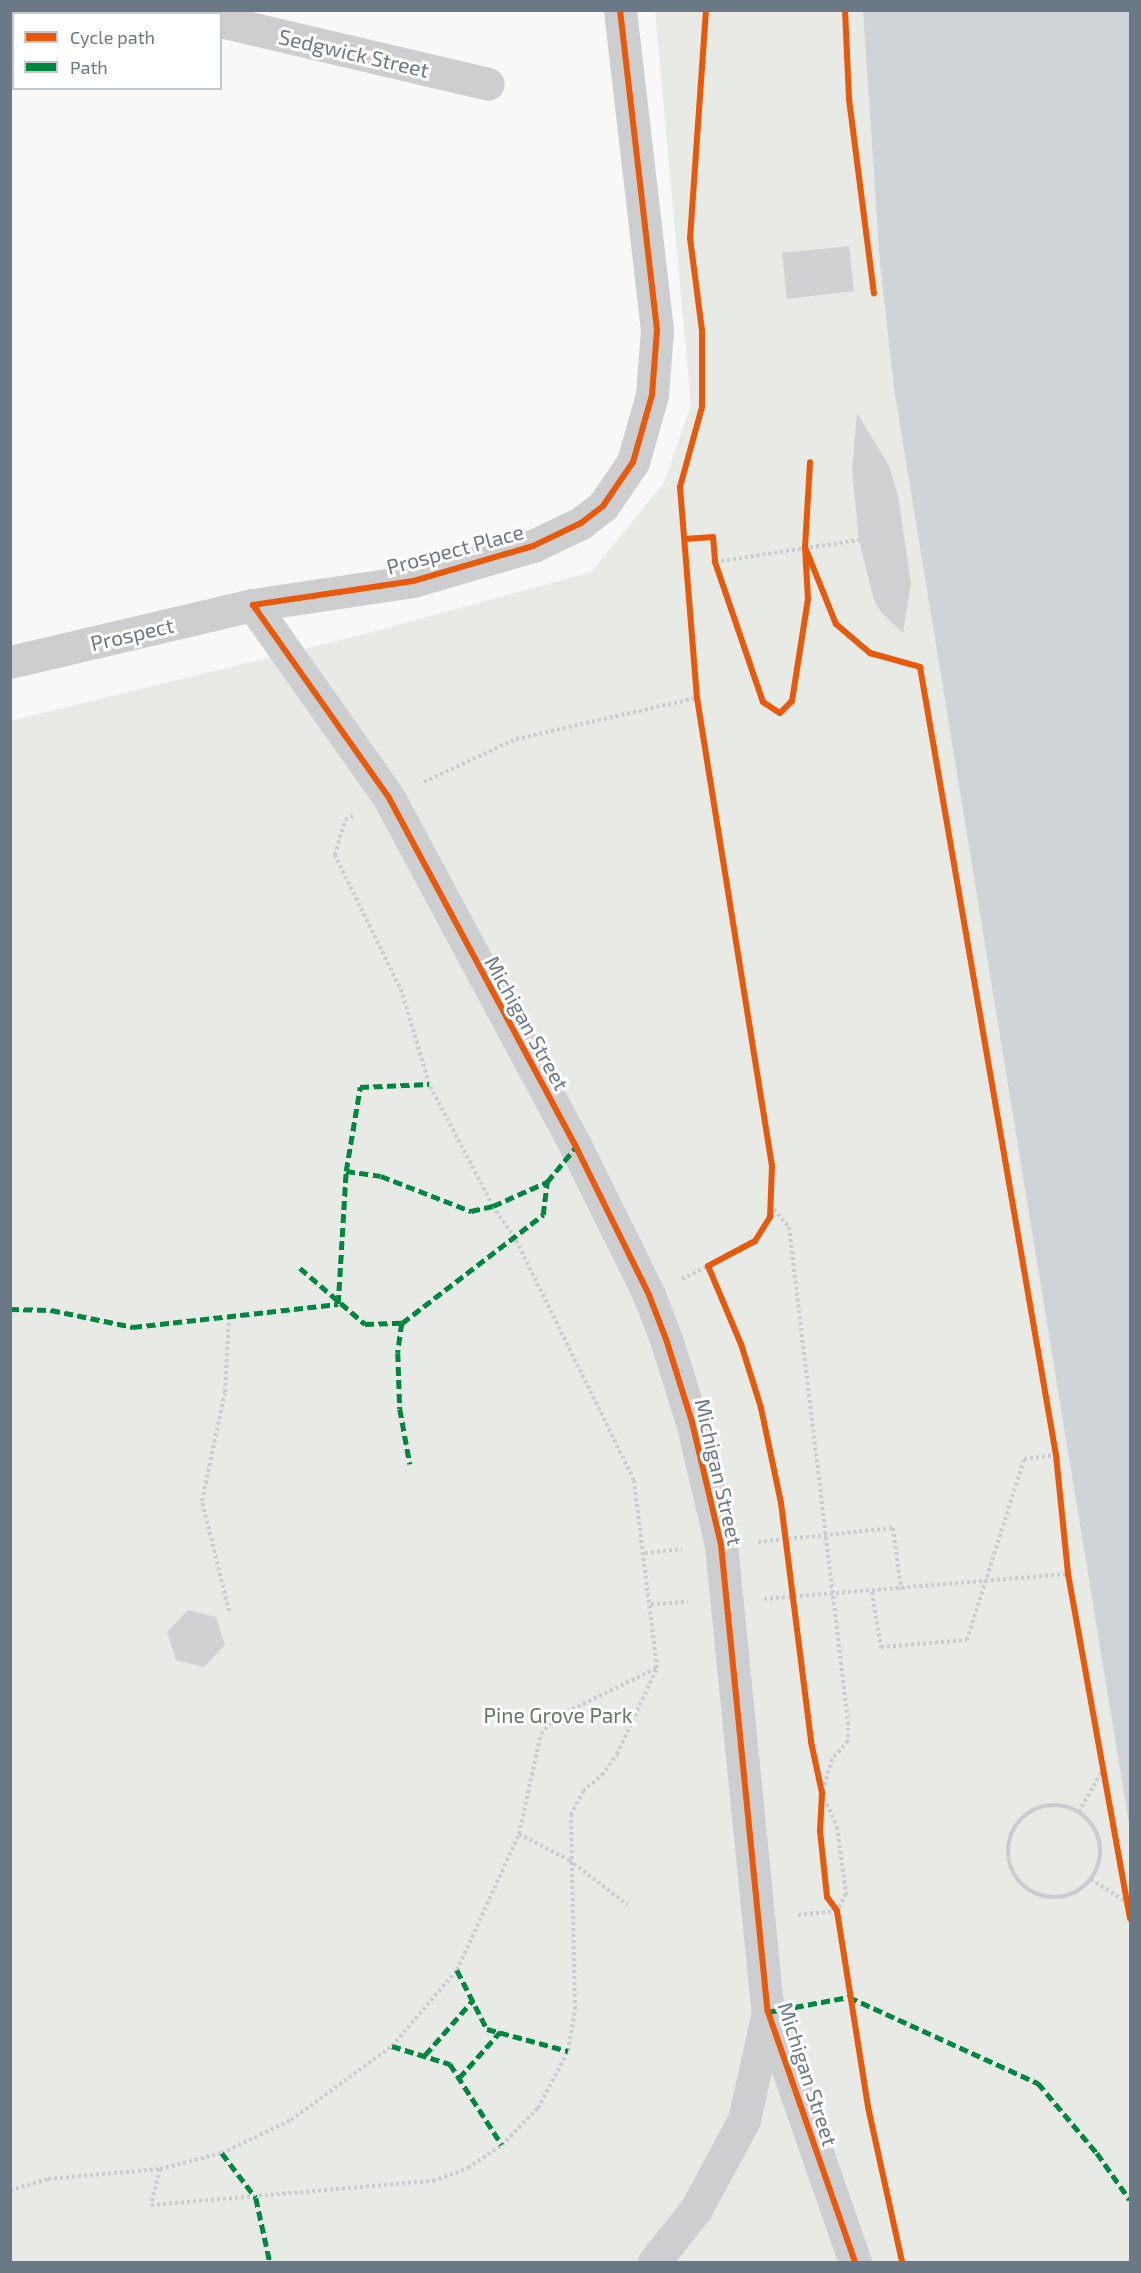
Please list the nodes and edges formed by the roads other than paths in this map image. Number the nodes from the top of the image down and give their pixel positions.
1 (620, 10) edge
2 (222, 21) edge
3 (488, 84) dead end
4 (253, 605) junction
5 (10, 662) edge
6 (768, 2013) junction
7 (654, 2262) edge
8 (855, 2262) edge

1 - 4 street, Prospect Place
2 - 3 street, Sedgwick Street
4 - 5 street, Prospect
4 - 6 street, Michigan Street
6 - 7 street
6 - 8 street, Michigan Street

